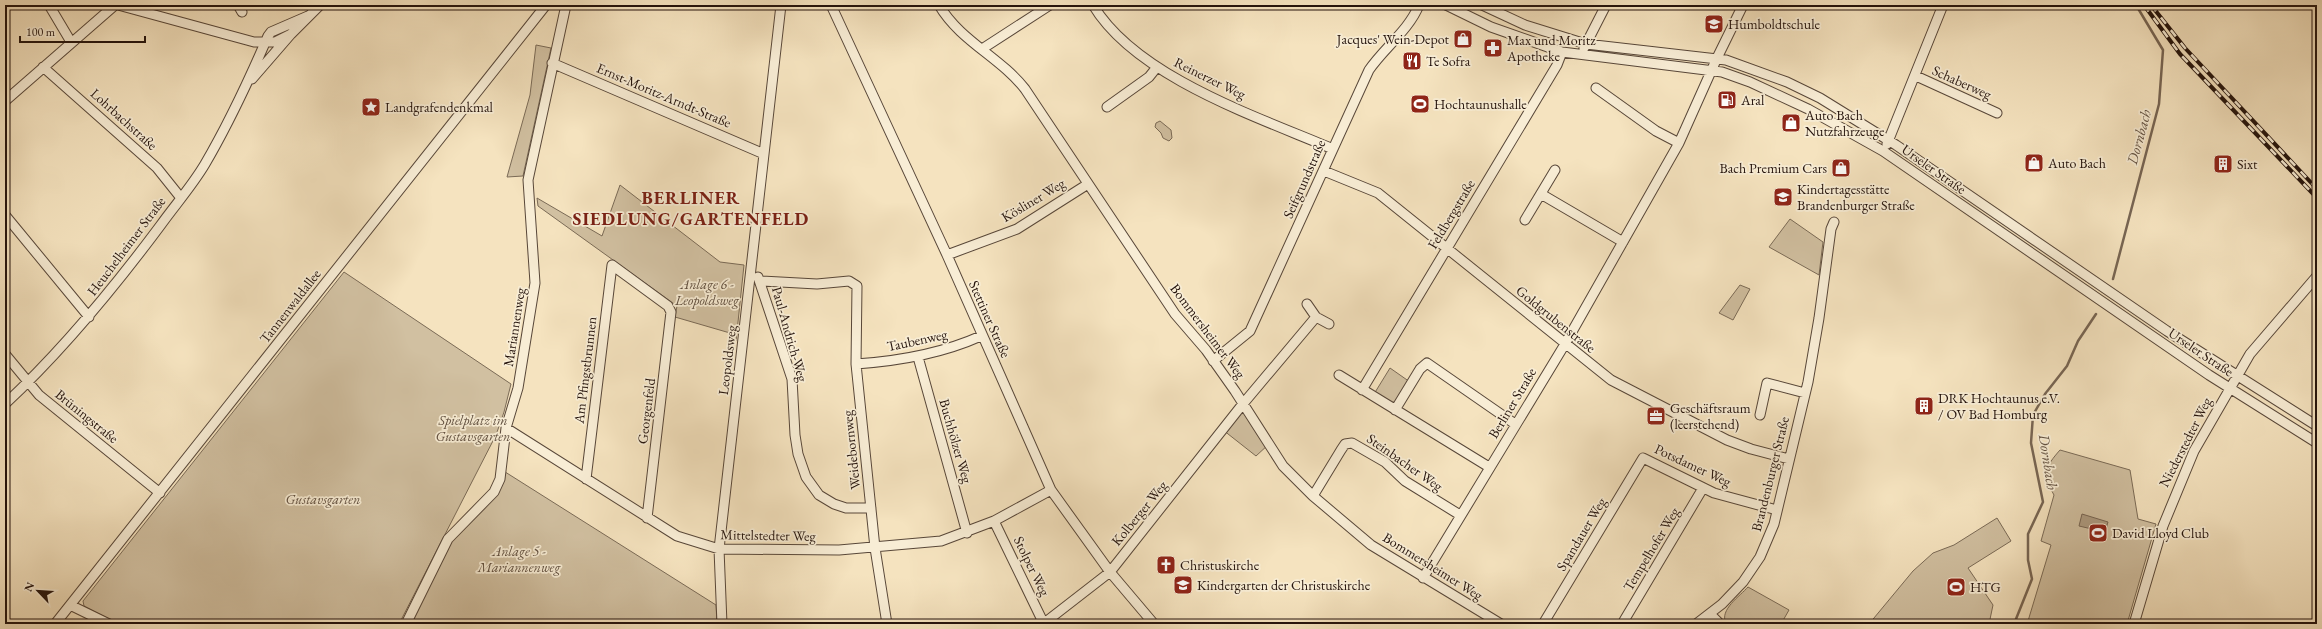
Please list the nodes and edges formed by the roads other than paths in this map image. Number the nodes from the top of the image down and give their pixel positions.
1 (49, 5) edge
2 (115, 5) edge
3 (118, 5) edge
4 (320, 5) edge
5 (546, 5) edge
6 (566, 5) edge
7 (781, 5) edge
8 (831, 5) edge
9 (939, 5) edge
10 (1050, 5) edge
11 (1093, 5) edge
12 (1419, 5) edge
13 (1446, 5) edge
14 (1482, 5) edge
15 (1606, 5) edge
16 (1743, 5) edge
17 (1943, 5) edge
18 (308, 16) junction
19 (291, 34) junction
20 (71, 42) junction
21 (264, 43) junction
22 (1586, 44) junction
23 (982, 49) junction
24 (1562, 52) junction
25 (1581, 55) junction
26 (1717, 58) junction
27 (552, 63) junction
28 (43, 66) junction
29 (1157, 67) junction
30 (1712, 70) junction
31 (1916, 76) junction
32 (245, 87) junction
33 (1596, 88) dead end
34 (5, 101) edge
35 (1107, 107) dead end
36 (1997, 113) dead end
37 (1889, 141) junction
38 (1679, 143) junction
39 (1333, 149) junction
40 (1883, 151) junction
41 (764, 154) junction
42 (1555, 170) dead end
43 (1324, 171) junction
44 (1088, 184) junction
45 (1541, 194) junction
46 (181, 198) junction
47 (5, 215) edge
48 (1525, 220) dead end
49 (1834, 222) dead end
50 (1623, 242) junction
51 (1447, 248) junction
52 (947, 255) junction
53 (612, 265) joint
54 (752, 266) junction
55 (2317, 276) edge
56 (760, 281) junction
57 (1306, 304) dead end
58 (89, 317) junction
59 (1316, 317) junction
60 (1329, 324) dead end
61 (982, 336) junction
62 (1565, 344) junction
63 (5, 354) edge
64 (918, 357) junction
65 (1213, 360) junction
66 (856, 364) junction
67 (1338, 375) dead end
68 (2236, 376) junction
69 (28, 383) junction
70 (2229, 388) junction
71 (1362, 390) junction
72 (1805, 393) junction
73 (5, 404) edge
74 (1242, 405) junction
75 (1395, 410) junction
76 (1760, 415) dead end
77 (1515, 424) junction
78 (2317, 426) edge
79 (506, 428) junction
80 (2317, 442) edge
81 (1643, 458) joint
82 (1789, 459) junction
83 (1489, 467) junction
84 (586, 479) junction
85 (1703, 488) junction
86 (1051, 490) junction
87 (160, 493) junction
88 (1313, 496) junction
89 (871, 508) junction
90 (1777, 510) junction
91 (1460, 515) junction
92 (647, 518) junction
93 (994, 521) junction
94 (967, 533) junction
95 (875, 548) junction
96 (719, 549) junction
97 (1110, 572) junction
98 (1423, 578) junction
99 (70, 605) junction
100 (1710, 614) junction
101 (54, 624) edge
102 (109, 624) edge
103 (406, 624) edge
104 (722, 624) edge
105 (887, 624) edge
106 (1043, 624) edge
107 (1154, 624) edge
108 (1501, 624) edge
109 (1543, 624) edge
110 (1622, 624) edge
111 (1696, 624) edge
112 (1720, 624) edge
113 (2134, 624) edge

1 - 20 street
2 - 20 street
3 - 21 street
4 - 18 street, Heuchelheimer Straße
5 - 87 street, Tannenwaldallee
6 - 27 street, Mariannenweg
7 - 41 street, Leopoldsweg
8 - 52 street, Stettiner Straße
9 - 23 street, Bommersheimer Weg
10 - 23 street
11 - 29 street, Reinerzer Weg
12 - 39 street, Seifgrundstraße
13 - 24 street, Urseler Straße
14 - 22 street, Urseler Straße
15 - 22 street
16 - 26 street, Berliner Straße
17 - 31 street, Schaberweg
18 - 19 street, Heuchelheimer Straße
18 - 21 street, Heuchelheimer Straße
19 - 21 street, Heuchelheimer Straße
19 - 32 street, Heuchelheimer Straße
20 - 28 street
21 - 32 street, Heuchelheimer Straße
22 - 25 street
22 - 26 street, Urseler Straße
23 - 44 street, Bommersheimer Weg
24 - 25 street, Urseler Straße
24 - 51 street, Feldbergstraße
25 - 30 street, Urseler Straße
26 - 30 street, Berliner Straße
26 - 37 street, Urseler Straße
27 - 41 street, Ernst-Moritz-Arndt-Straße
27 - 79 street, Mariannenweg
28 - 34 street
28 - 46 street, Lohrbachstraße
29 - 35 street
29 - 39 street, Reinerzer Weg
30 - 38 street, Berliner Straße
30 - 40 street, Urseler Straße
31 - 36 street, Schaberweg
31 - 37 street, Schaberweg
32 - 46 street, Heuchelheimer Straße
33 - 38 street
37 - 40 street, Schaberweg
37 - 68 street, Urseler Straße
38 - 50 street, Berliner Straße
39 - 43 street, Seifgrundstraße
40 - 70 street, Urseler Straße
41 - 54 street, Leopoldsweg
42 - 45 street
43 - 51 street, Goldgrubenstraße
43 - 65 street, Seifgrundstraße
44 - 52 street, Kösliner Weg
44 - 65 street, Bommersheimer Weg
45 - 48 street
45 - 50 street
46 - 58 street, Heuchelheimer Straße
47 - 58 street
49 - 72 street, Brandenburger Straße
50 - 62 street, Berliner Straße
51 - 62 street, Goldgrubenstraße
51 - 71 street, Feldbergstraße
52 - 61 street, Stettiner Straße
53 - 84 street, Am Pfingstbrunnen
53 - 92 street, Georgenfeld
54 - 56 street, Paul-Andrich-Weg
54 - 96 street, Leopoldsweg
55 - 68 street, Niederstedter Weg
56 - 66 street, Weidebornweg
56 - 89 street, Paul-Andrich-Weg
57 - 59 street
58 - 69 street, Heuchelheimer Straße
59 - 60 street
59 - 74 street, Kolberger Weg
61 - 64 street, Taubenweg
61 - 86 street, Stettiner Straße
62 - 77 street, Berliner Straße
62 - 82 street, Goldgrubenstraße
63 - 69 street, Brüningstraße
64 - 66 street, Taubenweg
64 - 94 street, Buchhölzer Weg
65 - 74 street, Bommersheimer Weg
66 - 89 street, Weidebornweg
67 - 71 street
68 - 70 street, Niederstedter Weg
68 - 78 street, Urseler Straße
69 - 73 street, Heuchelheimer Straße
69 - 87 street, Brüningstraße
70 - 80 street, Urseler Straße
70 - 113 street, Niederstedter Weg
71 - 75 street
72 - 76 street, Brandenburger Straße
72 - 82 street, Brandenburger Straße
74 - 88 street, Bommersheimer Weg
74 - 97 street, Kolberger Weg
75 - 77 street
75 - 83 street
77 - 83 street, Berliner Straße
79 - 84 street, Mittelstedter Weg
79 - 103 street, Mariannenweg
81 - 85 street, Potsdamer Weg
81 - 109 street, Spandauer Weg
82 - 90 street, Brandenburger Straße
83 - 91 street, Berliner Straße
84 - 92 street, Mittelstedter Weg
85 - 90 street, Potsdamer Weg
85 - 110 street, Tempelhofer Weg
86 - 93 street, Mittelstedter Weg
86 - 97 street, Stettiner Straße
87 - 99 street, Tannenwaldallee
88 - 91 street, Steinbacher Weg
88 - 98 street, Bommersheimer Weg
89 - 95 street, Weidebornweg
90 - 100 street, Brandenburger Straße
91 - 98 street, Berliner Straße
92 - 96 street, Mittelstedter Weg
93 - 94 street, Mittelstedter Weg
93 - 106 street, Stolper Weg
94 - 95 street, Mittelstedter Weg
95 - 96 street, Mittelstedter Weg
95 - 105 street, Weidebornweg
96 - 104 street, Leopoldsweg
97 - 106 street, Kolberger Weg
97 - 107 street, Stettiner Straße
98 - 108 street, Bommersheimer Weg
99 - 101 street, Tannenwaldallee
99 - 102 street
100 - 111 street, Brandenburger Straße
100 - 112 street

